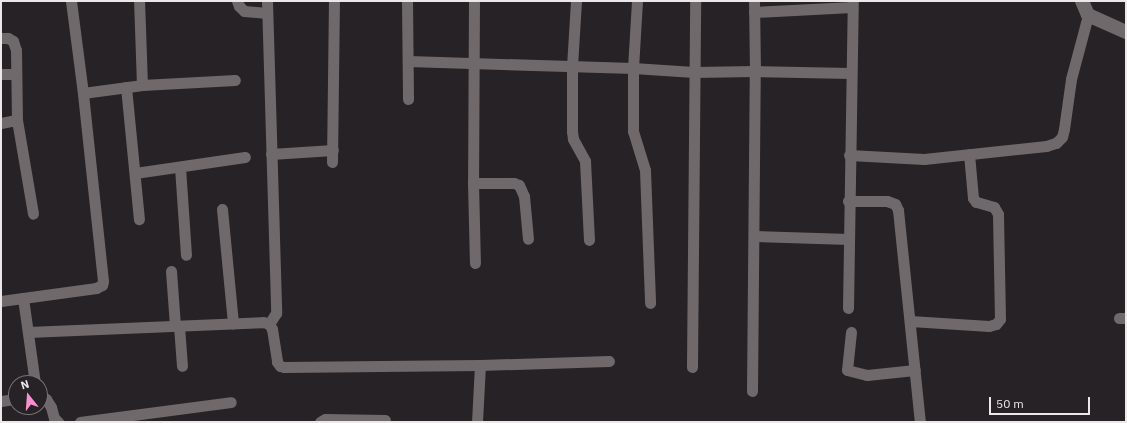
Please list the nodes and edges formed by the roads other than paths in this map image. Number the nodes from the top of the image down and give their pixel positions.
1 (71, 1) edge
2 (139, 1) edge
3 (237, 1) edge
4 (267, 1) edge
5 (334, 1) edge
6 (407, 1) edge
7 (474, 1) edge
8 (576, 1) edge
9 (637, 1) edge
10 (695, 1) edge
11 (1082, 1) edge
12 (853, 4) edge
13 (754, 7) edge
14 (268, 13) junction
15 (1088, 15) junction
16 (1126, 32) edge
17 (1, 38) edge
18 (408, 61) junction
19 (474, 62) junction
20 (572, 67) junction
21 (633, 68) junction
22 (755, 70) junction
23 (694, 72) junction
24 (851, 73) junction
25 (1, 74) edge
26 (15, 74) junction
27 (235, 80) dead end
28 (142, 85) junction
29 (126, 87) junction
30 (84, 93) junction
31 (408, 99) dead end
32 (17, 120) junction
33 (1, 123) edge
34 (332, 150) junction
35 (272, 154) junction
36 (969, 154) junction
37 (849, 155) junction
38 (245, 157) dead end
39 (332, 162) dead end
40 (180, 166) junction
41 (135, 173) junction
42 (473, 183) junction
43 (848, 201) junction
44 (222, 209) dead end
45 (32, 214) dead end
46 (139, 219) dead end
47 (754, 236) junction
48 (528, 238) dead end
49 (849, 239) junction
50 (589, 240) dead end
51 (186, 255) dead end
52 (475, 263) dead end
53 (171, 271) dead end
54 (23, 298) junction
55 (1, 301) edge
56 (650, 303) dead end
57 (848, 308) dead end
58 (910, 321) junction
59 (233, 323) junction
60 (269, 324) junction
61 (177, 326) junction
62 (28, 332) junction
63 (851, 332) dead end
64 (609, 360) dead end
65 (480, 365) junction
66 (182, 366) dead end
67 (692, 367) dead end
68 (915, 370) junction
69 (35, 375) edge
70 (752, 390) dead end
71 (231, 402) dead end
72 (48, 403) edge
73 (125, 420) edge
74 (385, 420) dead end
75 (57, 422) edge
76 (80, 422) edge
77 (320, 422) edge
78 (477, 422) edge
79 (920, 422) edge

1 - 30 street
2 - 28 street
3 - 14 street
4 - 14 street
5 - 34 street
6 - 18 street
7 - 19 street
8 - 20 street
9 - 21 street
10 - 23 street
11 - 15 street
12 - 13 street
12 - 24 street
13 - 22 street
14 - 35 street
15 - 16 street
15 - 36 street
17 - 26 street
18 - 19 street
18 - 31 street
19 - 20 street
19 - 42 street
20 - 21 street
20 - 50 street
21 - 23 street
21 - 56 street
22 - 23 street
22 - 24 street
22 - 47 street
23 - 67 street
24 - 37 street
25 - 26 street
26 - 32 street
27 - 28 street
28 - 29 street
29 - 30 street
29 - 41 street
30 - 54 street
32 - 33 street
32 - 45 street
34 - 35 street
34 - 39 street
35 - 60 street
36 - 37 street
36 - 58 street
37 - 43 street
38 - 40 street
40 - 41 street
40 - 51 street
41 - 46 street
42 - 48 street
42 - 52 street
43 - 49 street
43 - 58 street
44 - 59 street
47 - 49 street
47 - 70 street
49 - 57 street
53 - 61 street
54 - 55 street
54 - 62 street
58 - 68 street
59 - 60 street
59 - 61 street
60 - 65 street
61 - 62 street
61 - 66 street
62 - 69 street
63 - 68 street
64 - 65 street
65 - 78 street
68 - 79 street
71 - 73 street
72 - 75 street
73 - 76 street
74 - 77 street

